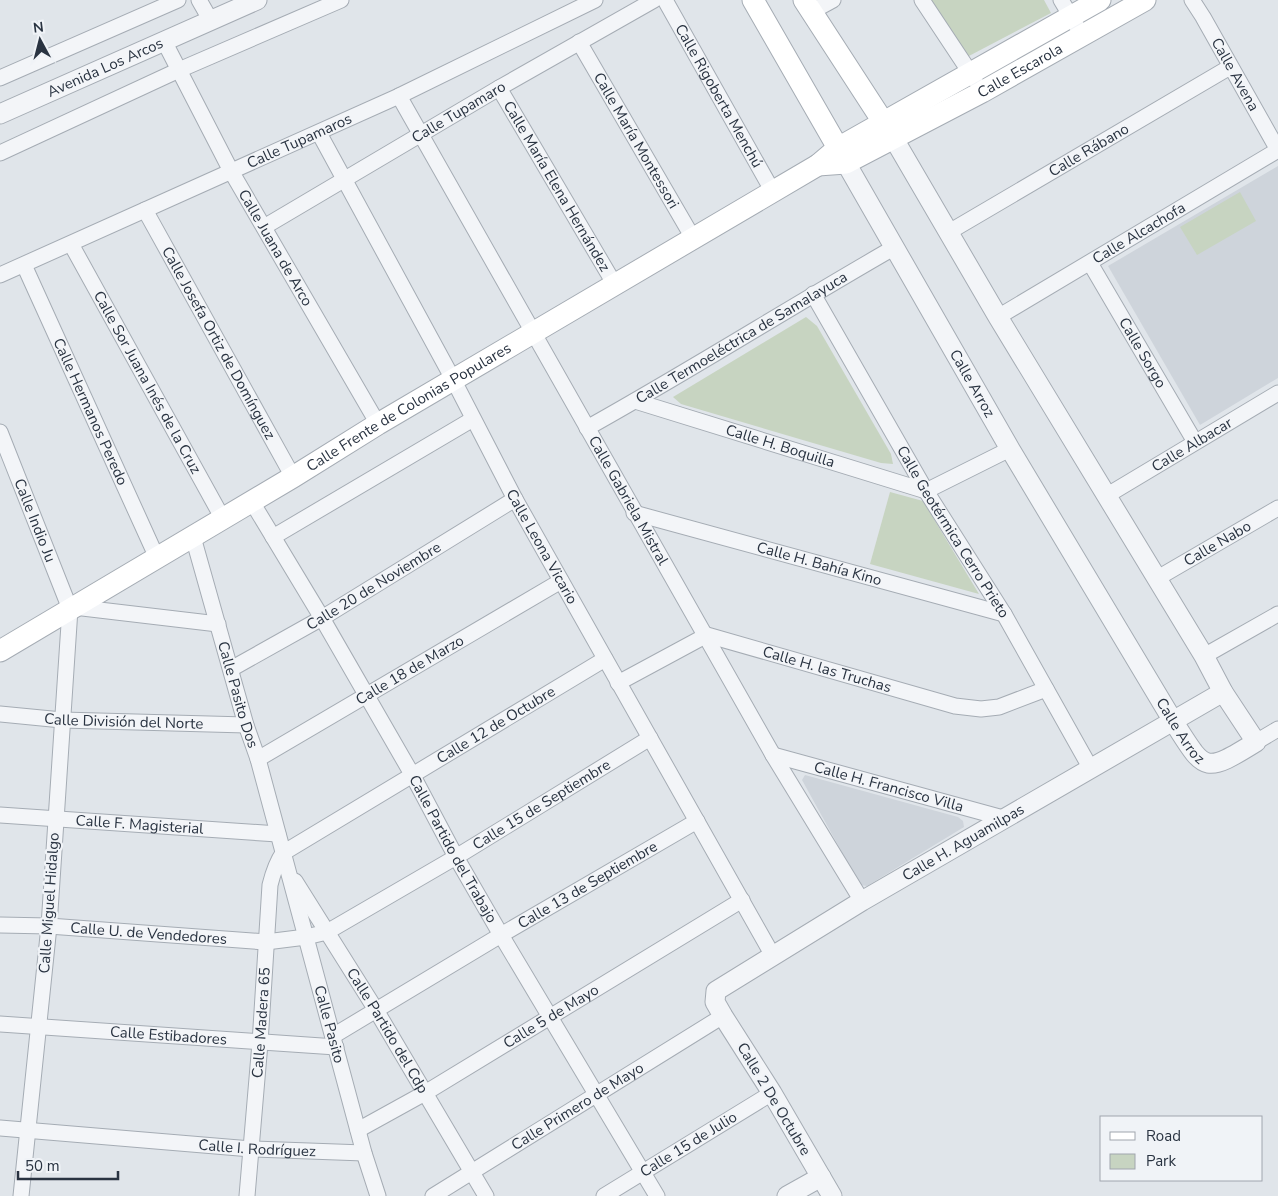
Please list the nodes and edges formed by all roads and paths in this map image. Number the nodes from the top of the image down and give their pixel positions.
1 (178, 0) edge
2 (199, 0) edge
3 (257, 0) edge
4 (341, 0) edge
5 (595, 0) edge
6 (654, 0) edge
7 (665, 0) edge
8 (753, 0) edge
9 (833, 0) edge
10 (922, 0) edge
11 (1100, 0) edge
12 (1145, 0) edge
13 (1192, 0) edge
14 (807, 6) edge
15 (1066, 8) edge
16 (211, 21) junction
17 (1082, 35) junction
18 (164, 41) junction
19 (578, 42) junction
20 (1230, 67) junction
21 (179, 70) junction
22 (970, 73) junction
23 (0, 78) edge
24 (499, 88) junction
25 (982, 92) junction
26 (400, 96) junction
27 (0, 114) edge
28 (889, 131) junction
29 (318, 133) junction
30 (420, 134) junction
31 (1278, 150) edge
32 (0, 153) edge
33 (842, 155) junction
34 (231, 171) junction
35 (343, 180) junction
36 (773, 192) junction
37 (145, 210) junction
38 (264, 227) junction
39 (949, 232) junction
40 (693, 238) junction
41 (71, 244) junction
42 (895, 247) junction
43 (1090, 263) junction
44 (24, 265) junction
45 (0, 274) edge
46 (615, 285) junction
47 (812, 294) junction
48 (998, 317) junction
49 (534, 332) junction
50 (454, 381) junction
51 (1278, 393) edge
52 (635, 401) junction
53 (473, 420) junction
54 (378, 424) junction
55 (587, 428) junction
56 (0, 432) edge
57 (1195, 442) junction
58 (1010, 449) junction
59 (293, 477) junction
60 (926, 491) junction
61 (1106, 496) junction
62 (515, 499) junction
63 (252, 502) junction
64 (1278, 508) edge
65 (634, 512) junction
66 (224, 519) junction
67 (193, 537) junction
68 (273, 537) junction
69 (157, 558) junction
70 (1156, 579) junction
71 (561, 581) junction
72 (72, 608) junction
73 (1004, 614) junction
74 (1278, 614) edge
75 (322, 618) junction
76 (218, 624) junction
77 (707, 635) junction
78 (0, 651) edge
79 (1204, 656) junction
80 (605, 659) junction
81 (231, 669) junction
82 (618, 683) junction
83 (1046, 689) junction
84 (1223, 692) junction
85 (366, 696) junction
86 (0, 714) edge
87 (62, 720) junction
88 (1173, 722) junction
89 (246, 725) junction
90 (1278, 729) edge
91 (650, 738) junction
92 (1256, 742) junction
93 (773, 755) junction
94 (258, 758) junction
95 (1091, 770) junction
96 (413, 776) junction
97 (0, 816) edge
98 (1003, 818) junction
99 (55, 820) junction
100 (697, 821) junction
101 (278, 834) junction
102 (456, 857) junction
103 (285, 860) junction
104 (742, 900) junction
105 (862, 901) junction
106 (0, 925) edge
107 (48, 926) junction
108 (327, 932) junction
109 (501, 935) junction
110 (306, 937) junction
111 (266, 942) junction
112 (774, 956) junction
113 (719, 1009) junction
114 (376, 1010) junction
115 (550, 1017) junction
116 (0, 1024) edge
117 (40, 1027) junction
118 (334, 1042) junction
119 (260, 1043) junction
120 (424, 1093) junction
121 (772, 1093) junction
122 (597, 1095) junction
123 (0, 1128) edge
124 (29, 1130) junction
125 (358, 1130) junction
126 (251, 1149) junction
127 (364, 1153) junction
128 (472, 1172) junction
129 (643, 1172) junction
130 (821, 1177) junction
131 (21, 1196) edge
132 (246, 1196) edge
133 (378, 1196) edge
134 (433, 1196) edge
135 (486, 1196) edge
136 (604, 1196) edge
137 (657, 1196) edge
138 (787, 1196) edge
139 (832, 1196) edge

1 - 23 street
2 - 16 street
3 - 16 street, Avenida Los Arcos
4 - 21 street
5 - 26 street, Calle Tupamaros
6 - 19 street, Calle Tupamaro
7 - 36 street, Calle Rigoberta Menchú
8 - 33 main road, Calle Arroz
9 - 14 street
10 - 22 street
11 - 15 main road, Calle Escarola
12 - 17 main road, Calle Escarola
13 - 20 street, Calle Avena
14 - 28 main road
15 - 17 street
15 - 22 main road, Calle Escarola
16 - 18 street, Avenida Los Arcos
17 - 25 main road, Calle Escarola
18 - 21 street, Calle Juana de Arco
18 - 27 street, Avenida Los Arcos
19 - 24 street, Calle Tupamaro
19 - 40 street, Calle María Montessori
20 - 31 street, Calle Avena
20 - 39 street, Calle Rábano
21 - 32 street
21 - 34 street, Calle Juana de Arco
22 - 25 street
22 - 28 main road, Calle Escarola
24 - 30 street, Calle Tupamaro
24 - 46 street, Calle María Elena Hernández
25 - 28 main road, Calle Escarola
26 - 29 street, Calle Tupamaros
26 - 30 street, Calle Gabriela Mistral
28 - 33 main road, Calle Frente de Colonias Populares
28 - 39 street
29 - 34 street, Calle Tupamaros
29 - 35 street, Calle Leona Vicario
30 - 35 street, Calle Tupamaro
30 - 49 street, Calle Gabriela Mistral
31 - 43 street, Calle Alcachofa
33 - 36 main road, Calle Frente de Colonias Populares
33 - 42 street, Calle Arroz
34 - 37 street, Calle Tupamaros
34 - 38 street, Calle Juana de Arco
35 - 38 street, Calle Tupamaro
35 - 50 street, Calle Leona Vicario
36 - 40 main road, Calle Frente de Colonias Populares
37 - 41 street, Calle Tupamaros
37 - 59 street, Calle Josefa Ortiz de Domínguez
38 - 54 street, Calle Juana de Arco
39 - 48 street
40 - 46 main road, Calle Frente de Colonias Populares
41 - 44 street, Calle Tupamaros
41 - 66 street, Calle Sor Juana Inés de la Cruz
42 - 47 street, Calle Termoeléctrica de Samalayuca
42 - 58 street, Calle Arroz
43 - 48 street, Calle Alcachofa
43 - 57 street, Calle Sorgo
44 - 45 street, Calle Tupamaros
44 - 69 street, Calle Hermanos Peredo
46 - 49 main road, Calle Frente de Colonias Populares
47 - 52 street, Calle Termoeléctrica de Samalayuca
47 - 60 street, Calle Geotérmica Cerro Prieto
48 - 61 street
49 - 50 main road, Calle Frente de Colonias Populares
49 - 55 street, Calle Gabriela Mistral
50 - 53 street, Calle Leona Vicario
50 - 54 main road, Calle Frente de Colonias Populares
51 - 57 street, Calle Albacar
52 - 55 street, Calle Termoeléctrica de Samalayuca
52 - 60 street, Calle H. Boquilla
53 - 62 street, Calle Leona Vicario
53 - 68 street
54 - 59 main road, Calle Frente de Colonias Populares
55 - 65 street, Calle Gabriela Mistral
56 - 72 street, Calle Indio Ju
57 - 61 street, Calle Albacar
58 - 60 street
58 - 88 street, Calle Arroz
59 - 63 main road, Calle Frente de Colonias Populares
60 - 73 street, Calle Geotérmica Cerro Prieto
61 - 70 street
62 - 71 street, Calle Leona Vicario
62 - 75 street, Calle 20 de Noviembre
63 - 66 main road, Calle Frente de Colonias Populares
63 - 68 street, Calle Partido del Trabajo
64 - 70 street, Calle Nabo
65 - 73 street, Calle H. Bahía Kino
65 - 77 street, Calle Gabriela Mistral
66 - 67 main road, Calle Frente de Colonias Populares
67 - 69 main road, Calle Frente de Colonias Populares
67 - 76 street, Calle Pasito Dos
68 - 75 street, Calle Partido del Trabajo
69 - 72 main road, Calle Frente de Colonias Populares
70 - 79 street
71 - 80 street, Calle Leona Vicario
71 - 85 street, Calle 18 de Marzo
72 - 76 street
72 - 78 main road, Calle Frente de Colonias Populares
72 - 87 street, Calle Miguel Hidalgo
73 - 83 street, Calle Geotérmica Cerro Prieto
74 - 79 street
75 - 81 street, Calle 20 de Noviembre
75 - 85 street, Calle Partido del Trabajo
76 - 81 street, Calle Pasito Dos
77 - 82 street
77 - 83 street, Calle H. las Truchas
77 - 93 street, Calle Gabriela Mistral
79 - 84 street
80 - 82 street, Calle Leona Vicario
80 - 96 street, Calle 12 de Octubre
81 - 89 street, Calle Pasito Dos
82 - 91 street, Calle Leona Vicario
83 - 95 street, Calle Geotérmica Cerro Prieto
84 - 88 street, Calle H. Aguamilpas
84 - 92 street
85 - 94 street, Calle 18 de Marzo
85 - 96 street, Calle Partido del Trabajo
86 - 87 street, Calle División del Norte
87 - 89 street, Calle División del Norte
87 - 99 street, Calle Miguel Hidalgo
88 - 92 street, Calle Arroz
88 - 95 street, Calle H. Aguamilpas
89 - 94 street, Calle Pasito Dos
90 - 92 street
91 - 100 street, Calle Leona Vicario
91 - 102 street, Calle 15 de Septiembre
93 - 98 street, Calle H. Francisco Villa
93 - 105 street, Calle Gabriela Mistral
94 - 101 street, Calle Pasito Dos
95 - 98 street, Calle H. Aguamilpas
96 - 102 street, Calle Partido del Trabajo
96 - 103 street, Calle 12 de Octubre
97 - 99 street, Calle F. Magisterial
98 - 105 street, Calle H. Aguamilpas
99 - 101 street, Calle F. Magisterial
99 - 107 street, Calle Miguel Hidalgo
100 - 104 street, Calle Leona Vicario
100 - 109 street, Calle 13 de Septiembre
101 - 103 street, Calle Pasito Dos
102 - 108 street, Calle 15 de Septiembre
102 - 109 street, Calle Partido del Trabajo
103 - 108 street, Calle Partido del Cdp
103 - 110 street, Calle Pasito
103 - 111 street, Calle Madera 65
104 - 112 street, Calle Leona Vicario
104 - 115 street, Calle 5 de Mayo
105 - 112 street, Calle H. Aguamilpas
106 - 107 street, Calle U. de Vendedores
107 - 111 street, Calle U. de Vendedores
107 - 117 street, Calle Miguel Hidalgo
108 - 110 street, Calle 15 de Septiembre
108 - 114 street, Calle Partido del Cdp
109 - 114 street, Calle 13 de Septiembre
109 - 115 street, Calle Partido del Trabajo
110 - 111 street, Calle U. de Vendedores
110 - 118 street, Calle Pasito
111 - 119 street, Calle Madera 65
112 - 113 street, Calle H. Aguamilpas
113 - 121 street, Calle 2 De Octubre
113 - 122 street, Calle Primero de Mayo
114 - 118 street, Calle 13 de Septiembre
114 - 120 street, Calle Partido del Cdp
115 - 120 street, Calle 5 de Mayo
115 - 122 street, Calle Partido del Trabajo
116 - 117 street, Calle Estibadores
117 - 119 street, Calle Estibadores
117 - 124 street, Calle Miguel Hidalgo
118 - 119 street, Calle Estibadores
118 - 125 street, Calle Pasito
119 - 126 street, Calle Madera 65
120 - 125 street, Calle 5 de Mayo
120 - 128 street, Calle Partido del Cdp
121 - 129 street, Calle 15 de Julio
121 - 130 street, Calle 2 De Octubre
122 - 128 street, Calle Primero de Mayo
122 - 129 street, Calle Partido del Trabajo
123 - 124 street, Calle I. Rodríguez
124 - 126 street, Calle I. Rodríguez
124 - 131 street, Calle Miguel Hidalgo
125 - 127 street, Calle Pasito
126 - 127 street, Calle I. Rodríguez
126 - 132 street, Calle Madera 65
127 - 133 street, Calle Pasito
128 - 134 street, Calle Primero de Mayo
128 - 135 street, Calle Partido del Cdp
129 - 136 street, Calle 15 de Julio
129 - 137 street, Calle Partido del Trabajo
130 - 138 street
130 - 139 street, Calle 2 De Octubre

